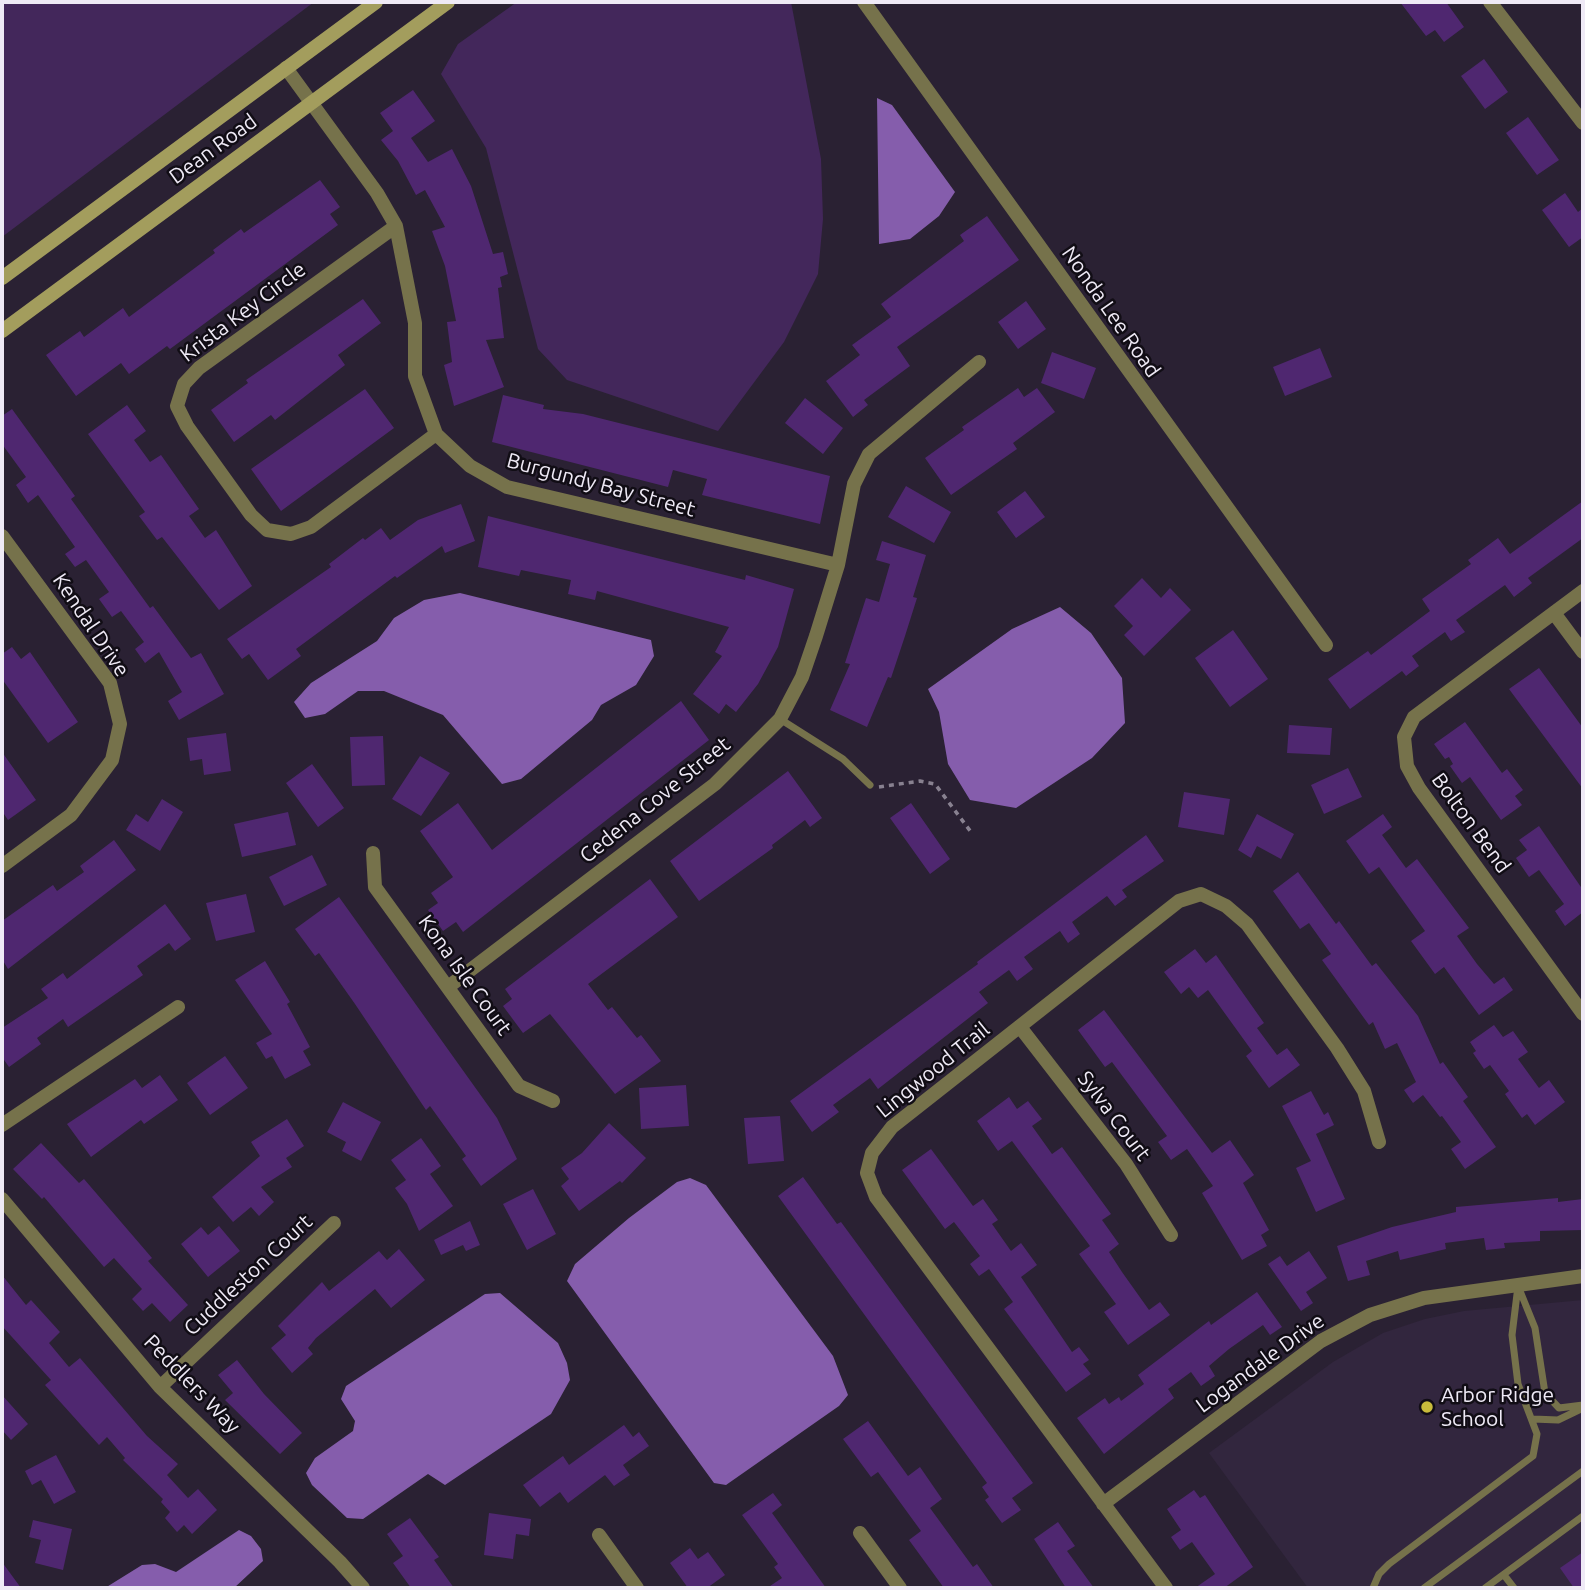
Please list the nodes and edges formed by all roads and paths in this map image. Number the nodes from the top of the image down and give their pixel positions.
1 (376, 2) edge
2 (448, 2) edge
3 (864, 2) edge
4 (1490, 2) edge
5 (286, 68) junction
6 (311, 103) junction
7 (1583, 123) edge
8 (396, 226) junction
9 (2, 278) edge
10 (2, 331) edge
11 (979, 362) dead end
12 (436, 435) junction
13 (2, 536) edge
14 (838, 565) junction
15 (1583, 591) edge
16 (1554, 612) junction
17 (1326, 645) dead end
18 (1583, 652) edge
19 (779, 719) junction
20 (870, 785) joint
21 (971, 832) dead end
22 (373, 853) dead end
23 (2, 866) edge
24 (448, 987) junction
25 (178, 1007) dead end
26 (1583, 1014) edge
27 (1020, 1027) junction
28 (553, 1101) dead end
29 (2, 1125) edge
30 (1379, 1142) dead end
31 (2, 1199) edge
32 (334, 1223) dead end
33 (1171, 1235) dead end
34 (1583, 1276) edge
35 (1518, 1285) junction
36 (160, 1387) junction
37 (1583, 1406) edge
38 (1533, 1419) junction
39 (1583, 1471) edge
40 (1103, 1504) junction
41 (1583, 1516) edge
42 (860, 1533) dead end
43 (599, 1535) dead end
44 (1504, 1575) junction
45 (362, 1588) edge
46 (637, 1588) edge
47 (900, 1588) edge
48 (1166, 1588) edge
49 (1373, 1588) edge
50 (1424, 1588) edge
51 (1485, 1588) edge
52 (1514, 1588) edge

1 - 5 main road, Dean Road
2 - 6 main road, Dean Road
3 - 17 street, Nonda Lee Road
4 - 7 street
5 - 6 street, Burgundy Bay Street
5 - 9 main road, Dean Road
6 - 8 street, Burgundy Bay Street
6 - 10 main road, Dean Road
8 - 12 street, Burgundy Bay Street
8 - 12 street, Krista Key Circle
11 - 14 street, Cedena Cove Street
12 - 14 street, Burgundy Bay Street
13 - 23 street, Kendal Drive
14 - 19 street, Cedena Cove Street
15 - 16 street, Bolton Bend
16 - 18 street
16 - 26 street, Bolton Bend
19 - 20 lane
19 - 24 street, Cedena Cove Street
20 - 21 path
22 - 24 street, Kona Isle Court
24 - 28 street, Kona Isle Court
25 - 29 street
27 - 30 street, Lingwood Trail
27 - 33 street, Sylva Court
27 - 40 street, Lingwood Trail
31 - 36 street, Peddlers Way
32 - 36 street, Cuddleston Court
34 - 35 street, Logandale Drive
35 - 37 lane
35 - 38 lane
35 - 40 street, Logandale Drive
36 - 45 street, Peddlers Way
37 - 38 lane
38 - 49 lane
39 - 50 lane
40 - 48 street, Lingwood Trail
41 - 44 lane
42 - 47 street
43 - 46 street
44 - 51 lane
44 - 52 lane

